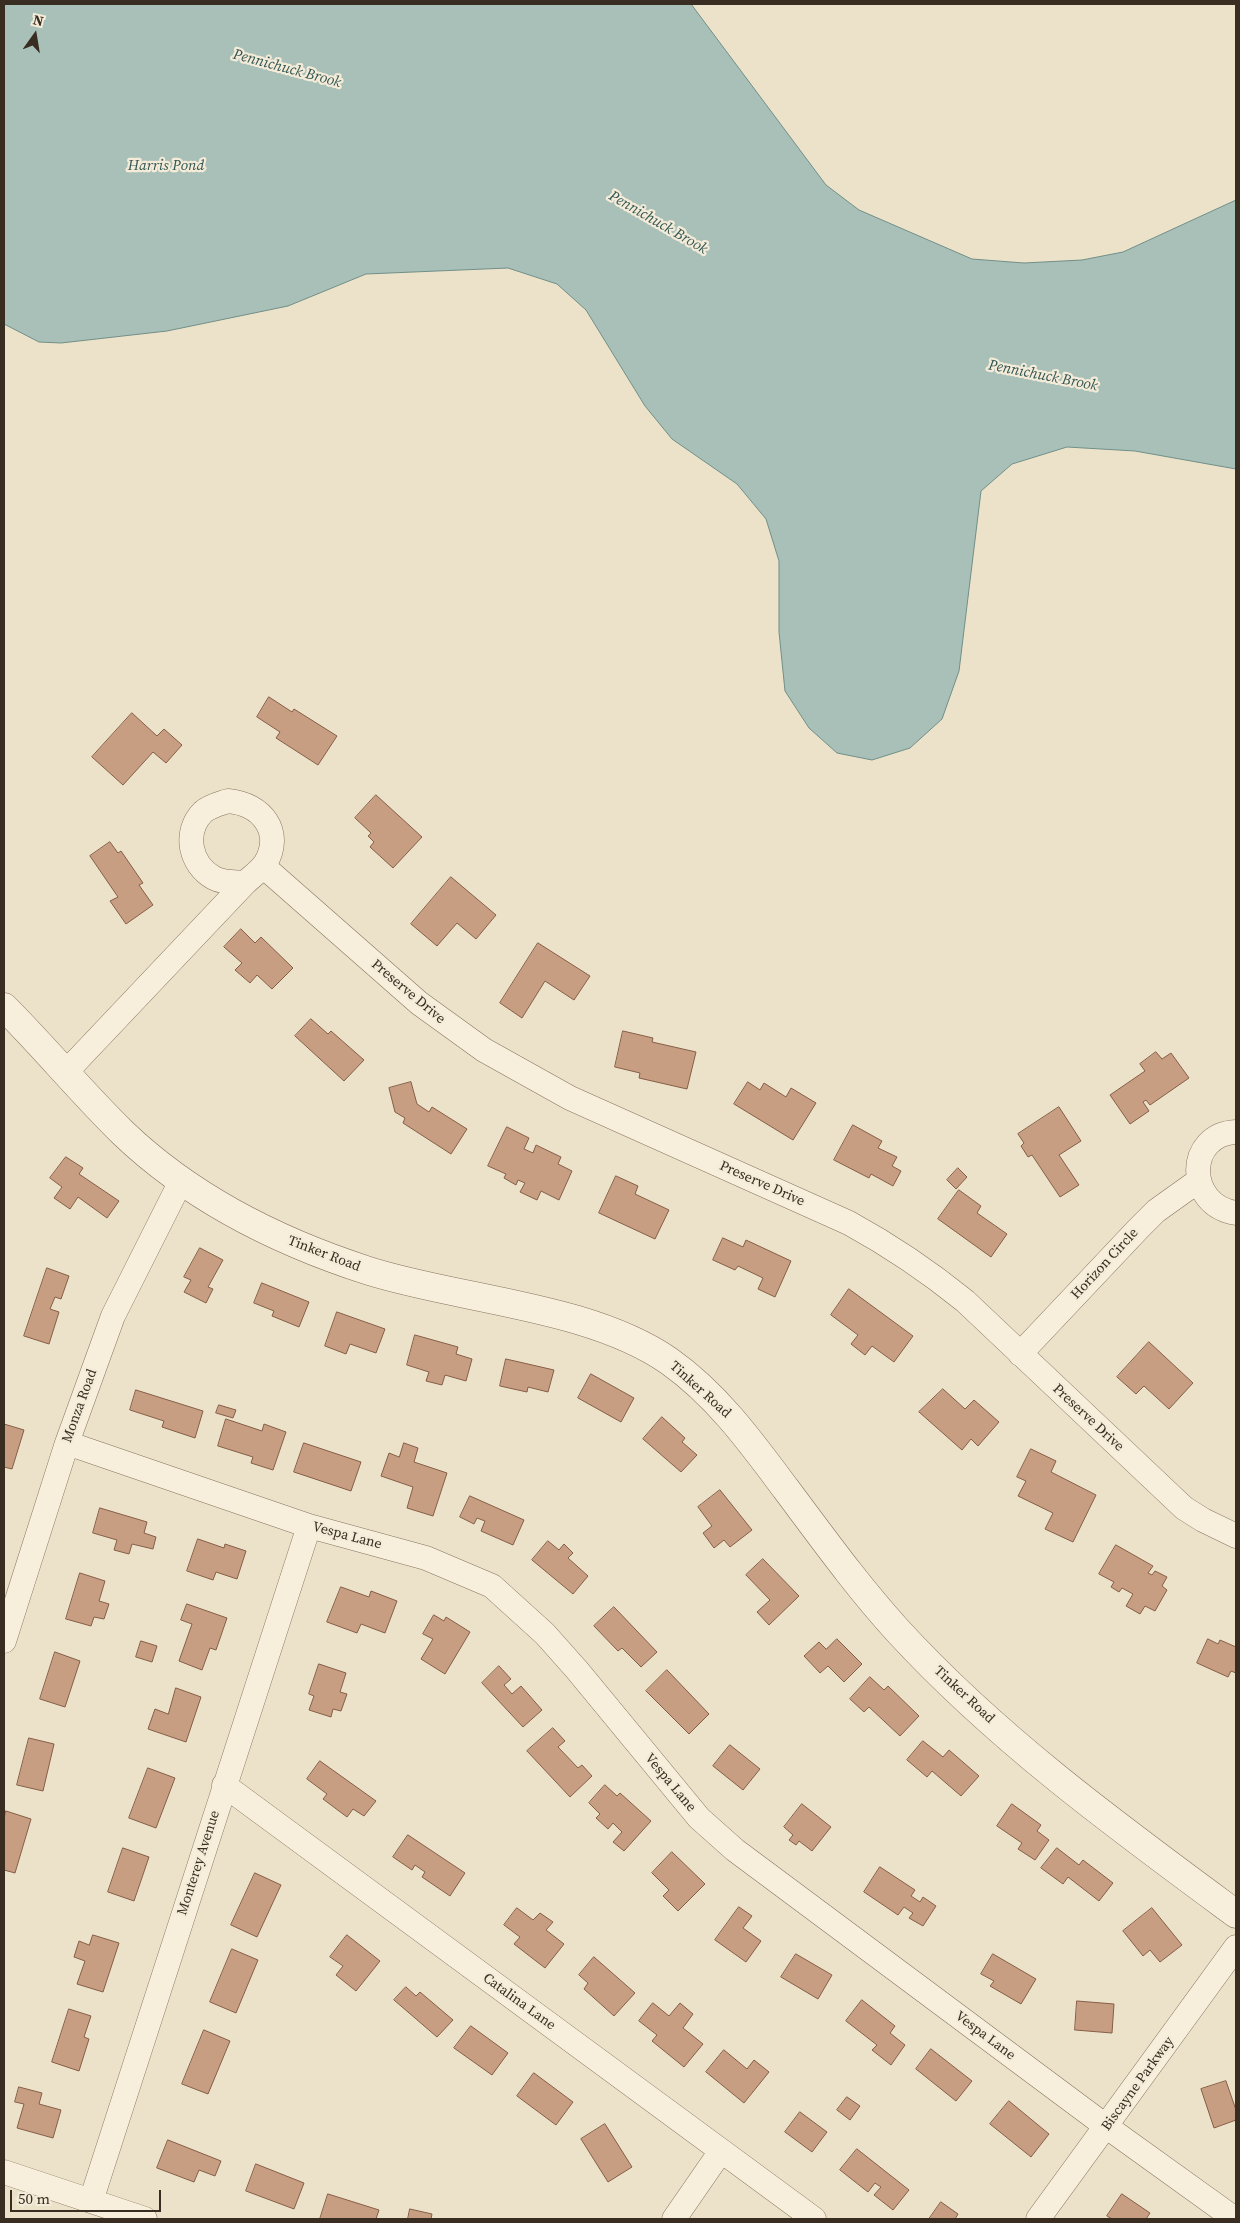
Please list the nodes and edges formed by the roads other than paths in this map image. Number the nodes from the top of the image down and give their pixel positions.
1 (263, 866) junction
2 (245, 883) junction
3 (4, 1007) edge
4 (66, 1072) junction
5 (1236, 1132) edge
6 (181, 1181) junction
7 (1198, 1181) junction
8 (1236, 1213) edge
9 (1020, 1354) junction
10 (67, 1443) junction
11 (310, 1526) junction
12 (1236, 1536) edge
13 (4, 1641) edge
14 (224, 1785) junction
15 (1236, 1914) edge
16 (1236, 1947) edge
17 (1107, 2127) junction
18 (721, 2151) junction
19 (4, 2172) edge
20 (92, 2201) junction
21 (145, 2219) edge
22 (674, 2219) edge
23 (814, 2219) edge
24 (1038, 2219) edge
25 (1235, 2219) edge

1 - 2 street
1 - 2 street
1 - 9 street, Preserve Drive
2 - 4 street
3 - 4 street, Tinker Road
4 - 6 street, Tinker Road
5 - 7 street
6 - 10 street, Monza Road
6 - 15 street, Tinker Road
7 - 8 street
7 - 9 street, Horizon Circle
9 - 12 street, Preserve Drive
10 - 11 street, Vespa Lane
10 - 13 street, Monza Road
11 - 14 street, Monterey Avenue
11 - 17 street, Vespa Lane
14 - 18 street, Catalina Lane
14 - 20 street, Monterey Avenue
16 - 17 street, Biscayne Parkway
17 - 24 street, Biscayne Parkway
17 - 25 street, Vespa Lane
18 - 22 street
18 - 23 street, Catalina Lane
19 - 20 street
20 - 21 street

